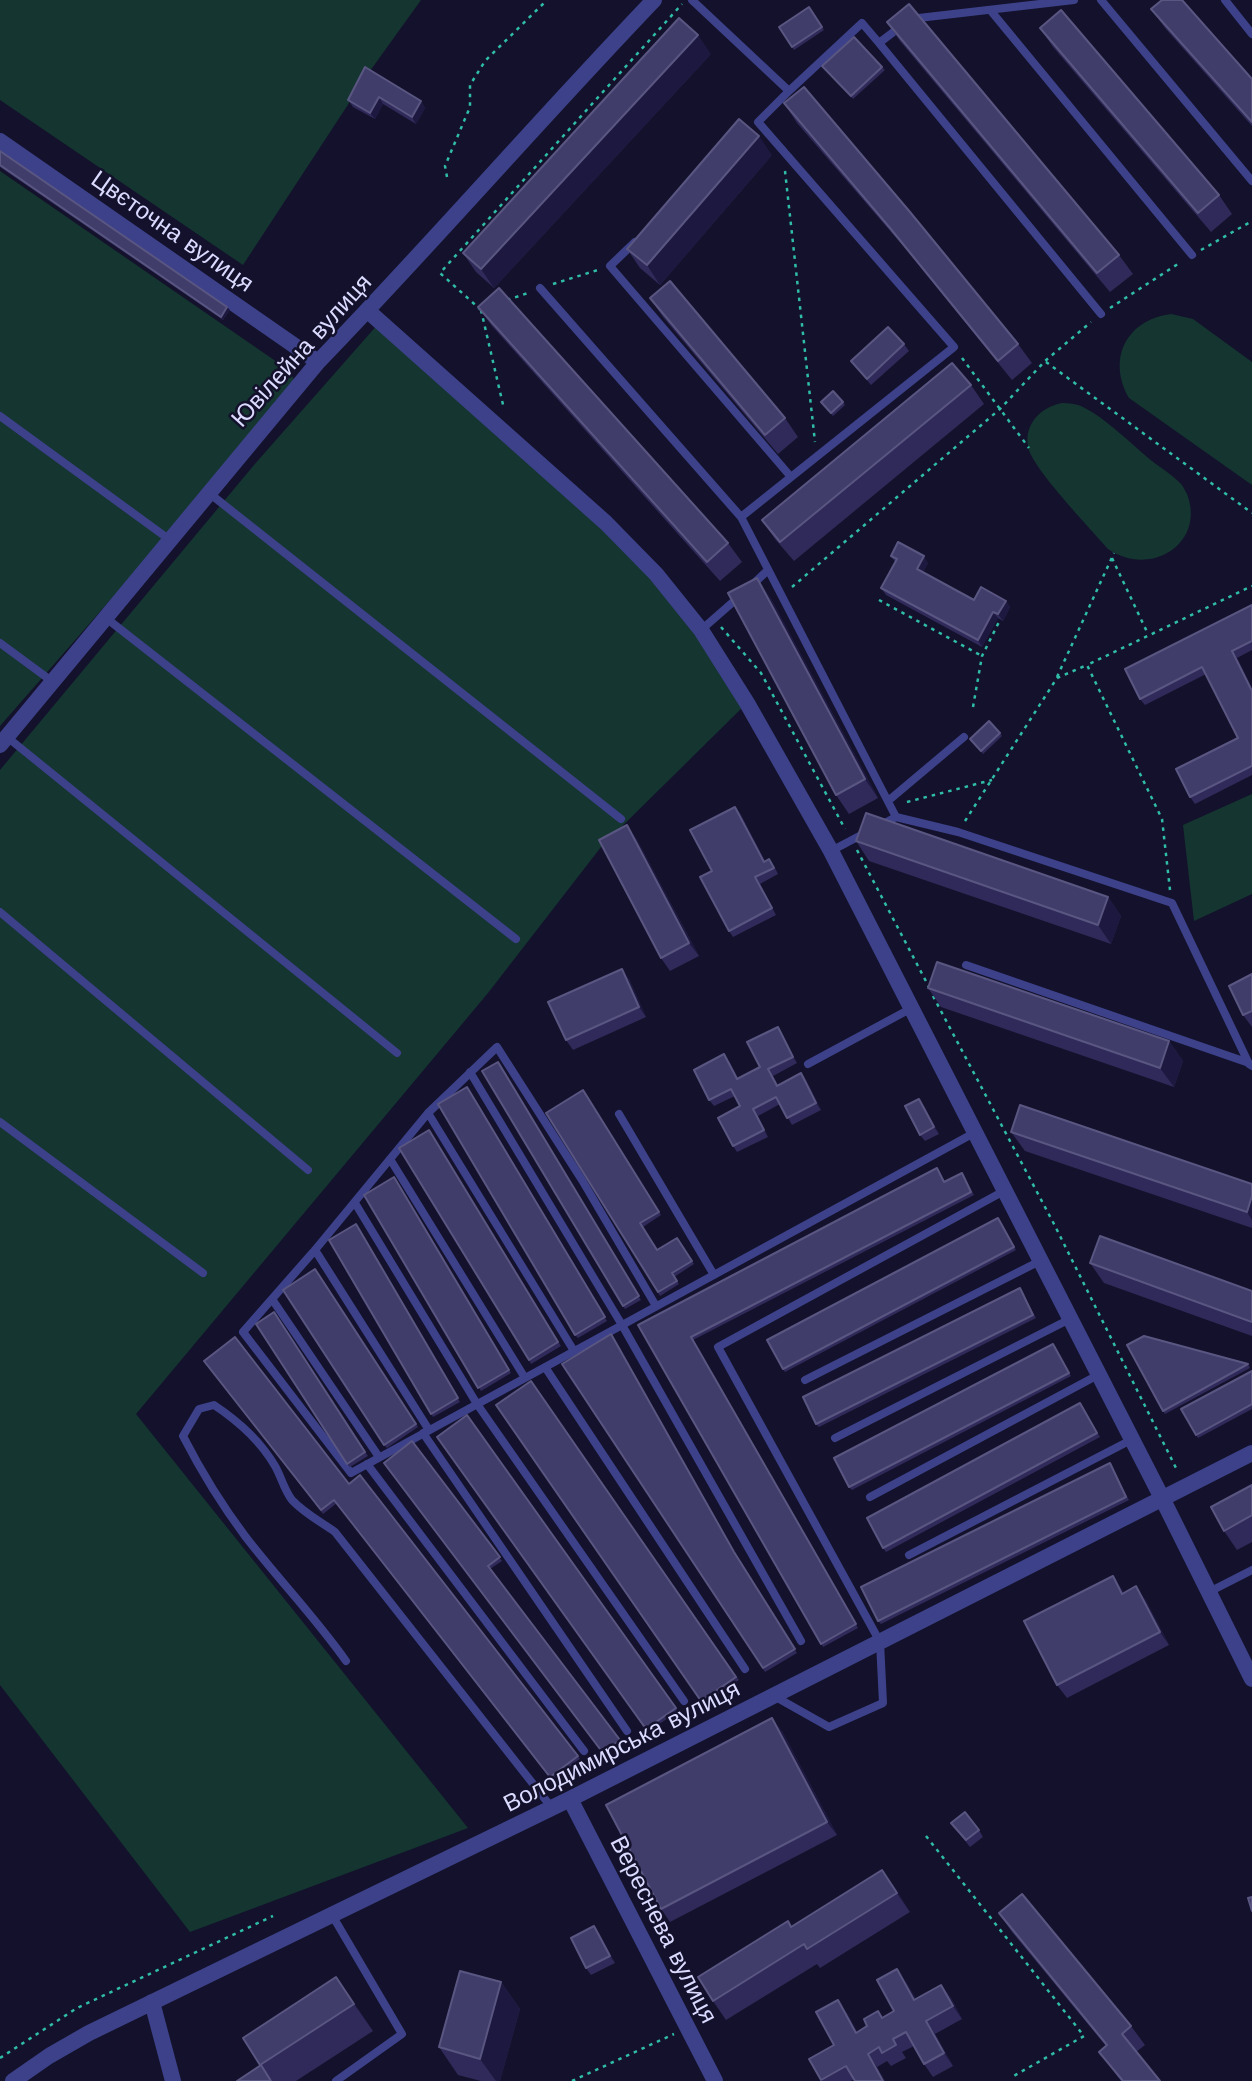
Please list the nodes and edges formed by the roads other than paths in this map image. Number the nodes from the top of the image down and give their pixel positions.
1 (654, 0) edge
2 (692, 0) edge
3 (1074, 0) edge
4 (1101, 0) edge
5 (1226, 0) edge
6 (990, 11) junction
7 (1252, 34) edge
8 (879, 43) junction
9 (789, 91) junction
10 (758, 122) junction
11 (748, 132) edge
12 (0, 141) edge
13 (1252, 181) edge
14 (640, 237) edge
15 (1192, 255) road end
16 (540, 288) road end
17 (368, 311) junction
18 (1101, 314) road end
19 (318, 362) junction
20 (0, 416) edge
21 (791, 477) junction
22 (209, 493) junction
23 (741, 517) junction
24 (170, 540) junction
25 (768, 570) junction
26 (106, 618) junction
27 (701, 630) junction
28 (0, 643) edge
29 (53, 682) junction
30 (964, 737) dead end
31 (3, 741) edge
32 (889, 803) junction
33 (896, 817) junction
34 (621, 819) dead end
35 (831, 851) junction
36 (0, 912) edge
37 (516, 939) dead end
38 (966, 965) dead end
39 (910, 1009) junction
40 (397, 1053) dead end
41 (808, 1064) dead end
42 (1251, 1064) edge
43 (470, 1072) junction
44 (428, 1113) junction
45 (619, 1114) dead end
46 (0, 1122) edge
47 (974, 1133) junction
48 (390, 1159) junction
49 (308, 1170) dead end
50 (1004, 1191) junction
51 (355, 1203) junction
52 (315, 1250) junction
53 (1040, 1261) junction
54 (203, 1273) dead end
55 (714, 1275) junction
56 (272, 1299) junction
57 (656, 1306) junction
58 (1070, 1319) junction
59 (622, 1325) junction
60 (574, 1351) junction
61 (545, 1367) junction
62 (1098, 1375) junction
63 (525, 1378) junction
64 (805, 1380) dead end
65 (477, 1404) junction
66 (426, 1432) junction
67 (835, 1438) dead end
68 (1131, 1440) junction
69 (1252, 1452) edge
70 (379, 1457) junction
71 (367, 1464) junction
72 (870, 1497) dead end
73 (1162, 1498) junction
74 (909, 1555) dead end
75 (1252, 1570) edge
76 (1209, 1592) junction
77 (801, 1641) dead end
78 (880, 1643) junction
79 (346, 1661) dead end
80 (745, 1669) dead end
81 (1251, 1677) edge
82 (774, 1696) junction
83 (684, 1701) dead end
84 (627, 1731) dead end
85 (584, 1751) dead end
86 (570, 1799) junction
87 (552, 1808) junction
88 (331, 1915) junction
89 (152, 2002) junction
90 (13, 2081) edge
91 (173, 2081) edge
92 (336, 2081) edge
93 (715, 2081) edge

1 - 17 street, Ювілейна вулиця
2 - 9 lane
3 - 6 lane
4 - 13 lane
5 - 7 lane
6 - 8 lane
6 - 15 lane
8 - 9 lane
8 - 18 lane
9 - 10 lane
10 - 11 lane
10 - 21 lane
12 - 19 street, Цвєточна вулиця
14 - 21 lane
16 - 23 lane
17 - 19 street, Ювілейна вулиця
17 - 27 street
19 - 22 street, Ювілейна вулиця
20 - 24 lane
21 - 23 lane
22 - 24 street, Ювілейна вулиця
22 - 34 lane
23 - 25 lane
24 - 26 street, Ювілейна вулиця
25 - 27 lane
25 - 32 lane
26 - 29 street, Ювілейна вулиця
26 - 37 lane
27 - 35 street
28 - 29 lane
29 - 31 street, Ювілейна вулиця
30 - 32 lane
31 - 40 lane
32 - 33 lane
33 - 35 lane
33 - 42 lane
35 - 39 street
36 - 49 lane
38 - 42 lane
39 - 41 lane
39 - 47 street
43 - 44 lane
43 - 57 lane
43 - 59 lane
44 - 48 lane
44 - 60 lane
45 - 55 lane
46 - 54 lane
47 - 50 street
47 - 55 lane
48 - 51 lane
48 - 63 lane
50 - 53 street
50 - 78 lane
51 - 52 lane
51 - 65 lane
52 - 56 lane
52 - 66 lane
53 - 58 street
53 - 64 lane
55 - 57 lane
56 - 70 lane
56 - 71 lane
57 - 59 lane
58 - 62 street
58 - 67 lane
59 - 60 lane
59 - 77 lane
60 - 61 lane
61 - 63 lane
61 - 80 lane
62 - 68 street
62 - 72 lane
63 - 65 lane
65 - 66 lane
65 - 83 lane
66 - 70 lane
66 - 84 lane
68 - 73 street
68 - 74 lane
69 - 73 street, Володимирська вулиця
70 - 71 lane
71 - 85 lane
73 - 76 street
73 - 78 street, Володимирська вулиця
75 - 76 lane
76 - 81 street
78 - 82 street, Володимирська вулиця
78 - 82 lane
79 - 87 lane
82 - 86 street, Володимирська вулиця
86 - 87 street, Володимирська вулиця
86 - 93 street, Вереснева вулиця
87 - 88 street, Володимирська вулиця
88 - 89 street, Володимирська вулиця
88 - 92 lane
89 - 90 street, Володимирська вулиця
89 - 91 street

